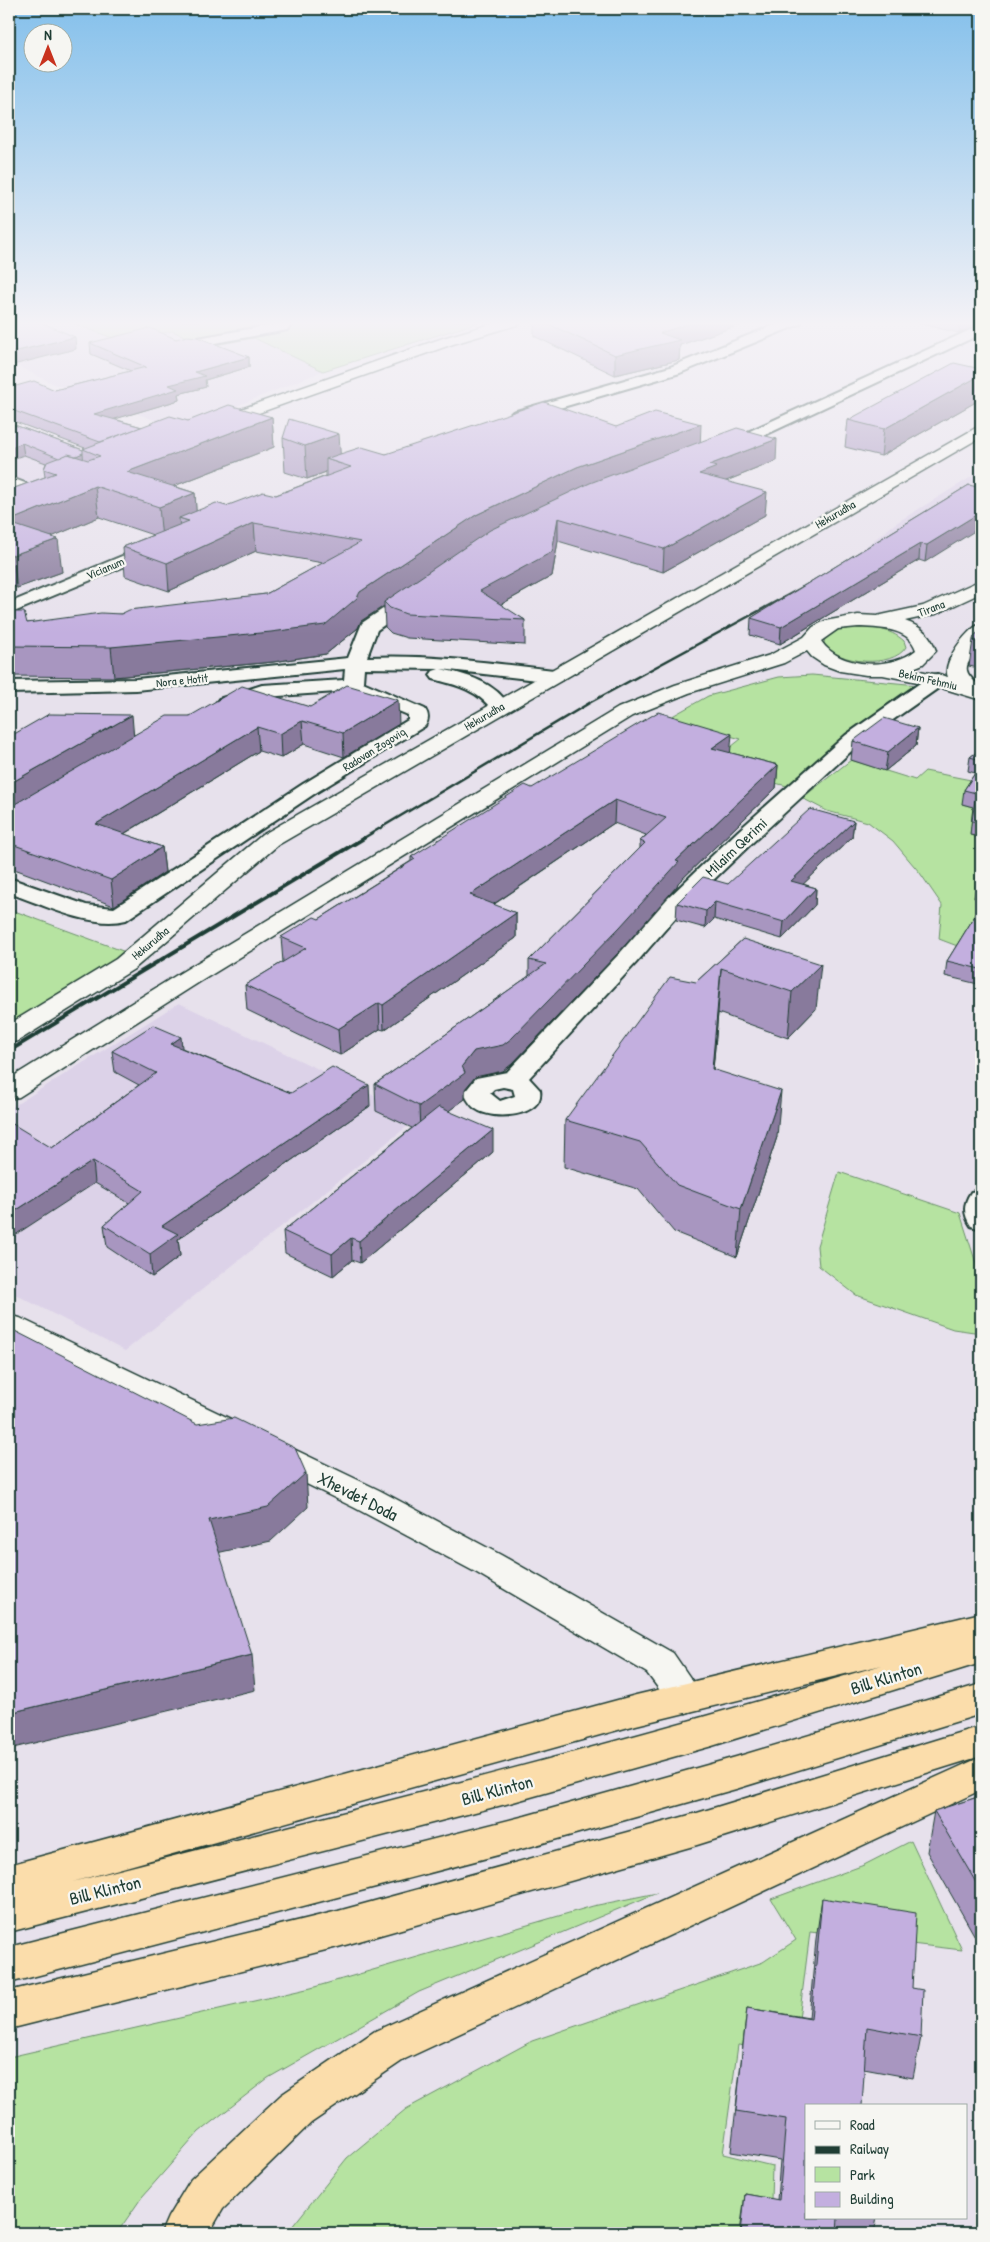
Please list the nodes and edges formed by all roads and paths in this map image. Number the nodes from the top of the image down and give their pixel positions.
1 (208, 426) edge
2 (769, 426) edge
3 (196, 430) edge
4 (981, 430) edge
5 (712, 452) edge
6 (9, 482) edge
7 (53, 485) edge
8 (35, 492) junction
9 (10, 502) edge
10 (174, 539) edge
11 (431, 584) edge
12 (981, 586) edge
13 (981, 597) edge
14 (9, 609) edge
15 (878, 622) junction
16 (981, 630) edge
17 (811, 641) junction
18 (926, 647) junction
19 (835, 662) junction
20 (354, 663) junction
21 (881, 669) junction
22 (554, 676) junction
23 (712, 680) junction
24 (937, 680) junction
25 (353, 685) junction
26 (9, 687) edge
27 (978, 693) edge
28 (500, 707) junction
29 (210, 709) edge
30 (9, 885) edge
31 (9, 1035) edge
32 (513, 1080) dead end
33 (9, 1091) edge
34 (981, 1198) edge
35 (981, 1220) edge
36 (9, 1325) edge
37 (981, 1626) edge
38 (981, 1648) edge
39 (686, 1698) junction
40 (981, 1699) edge
41 (981, 1741) edge
42 (981, 1773) edge
43 (9, 1882) edge
44 (9, 1915) edge
45 (9, 1965) edge
46 (9, 2010) edge
47 (184, 2233) edge

1 - 3 main road
2 - 5 street
4 - 22 main road, Hekurudha
6 - 8 street
7 - 8 main road
8 - 9 main road
10 - 14 street, Vicianum
11 - 20 street
12 - 15 main road, Tirana
13 - 18 main road, Tirana
15 - 17 main road
15 - 18 main road
16 - 27 main road
17 - 19 main road
17 - 23 main road
18 - 21 main road
18 - 27 main road, Bekim Fehmiu
19 - 21 main road
19 - 23 main road
20 - 22 street, Nora e Hotit
20 - 25 street
20 - 26 street, Nora e Hotit
20 - 28 street, Nora e Hotit
21 - 24 main road, Bekim Fehmiu
22 - 28 main road, Hekurudha
23 - 33 main road
24 - 27 main road, Bekim Fehmiu
24 - 32 street, Milaim Qerimi
25 - 29 street, Radovan Zogoviq
25 - 30 street, Radovan Zogoviq
28 - 31 main road, Hekurudha
34 - 35 street
36 - 39 main road, Xhevdet Doda
37 - 39 highway
38 - 44 highway, Bill Klinton
39 - 43 highway
40 - 45 highway
41 - 46 highway
42 - 47 highway

